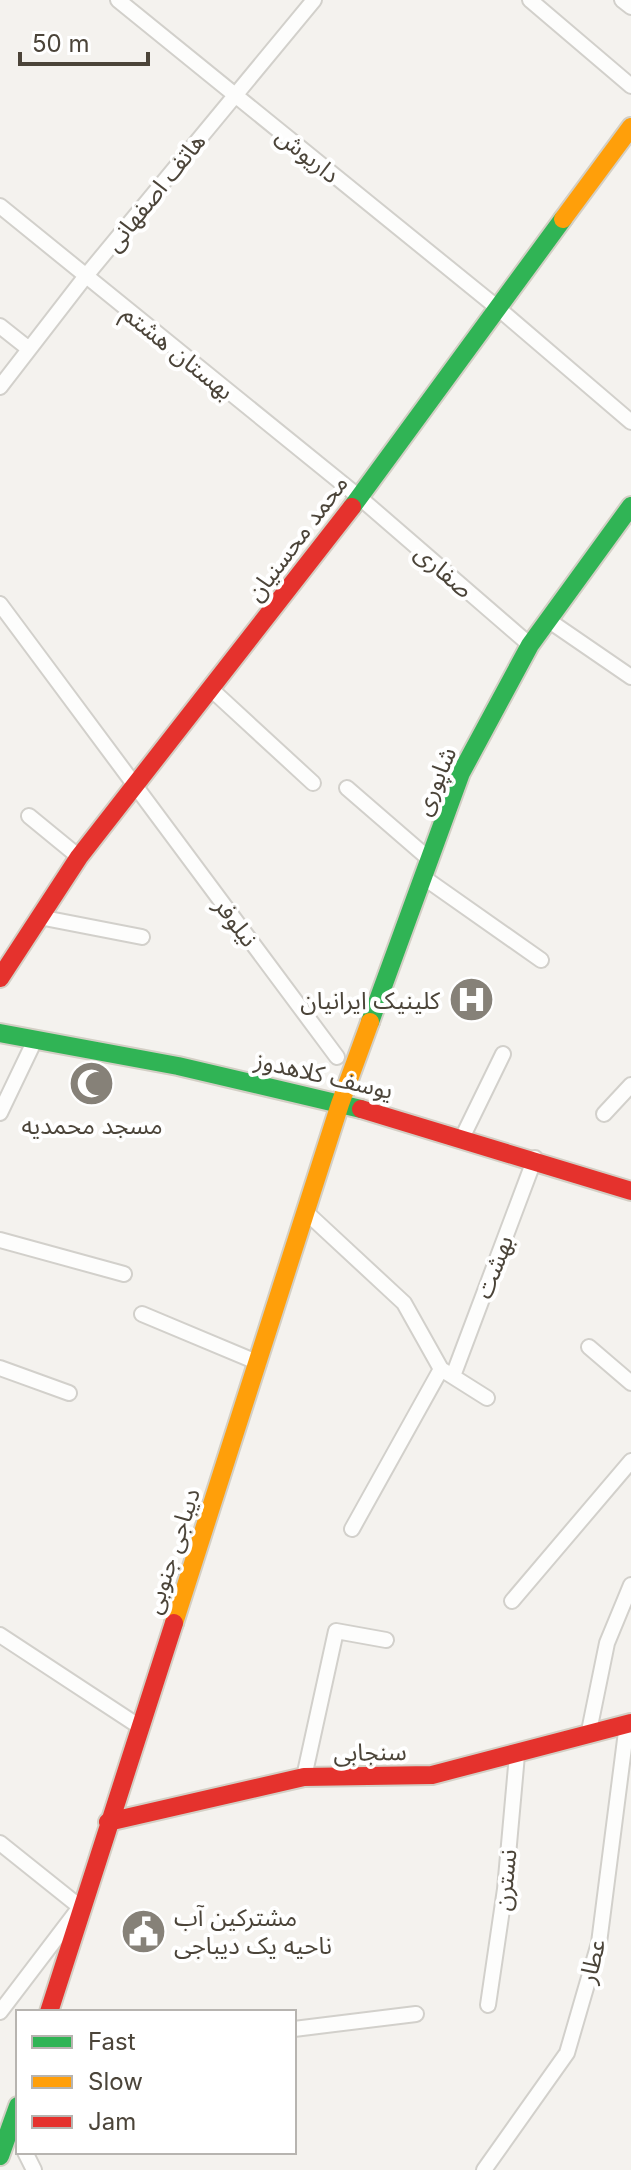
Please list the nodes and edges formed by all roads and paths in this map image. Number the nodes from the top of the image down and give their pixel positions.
1 (118, 0) edge
2 (314, 0) edge
3 (530, 0) edge
4 (622, 0) edge
5 (631, 7) edge
6 (631, 86) edge
7 (235, 95) junction
8 (631, 127) edge
9 (0, 206) edge
10 (85, 277) junction
11 (499, 309) junction
12 (0, 326) edge
13 (29, 349) junction
14 (0, 387) edge
15 (631, 422) edge
16 (359, 497) junction
17 (631, 506) edge
18 (0, 604) edge
19 (548, 620) junction
20 (530, 645) junction
21 (631, 677) edge
22 (212, 690) junction
23 (313, 783) dead end
24 (134, 786) junction
25 (347, 788) dead end
26 (29, 816) dead end
27 (79, 857) junction
28 (426, 868) junction
29 (39, 917) junction
30 (142, 937) dead end
31 (541, 960) dead end
32 (0, 978) edge
33 (0, 1033) edge
34 (35, 1040) junction
35 (503, 1054) dead end
36 (337, 1057) dead end
37 (631, 1085) edge
38 (340, 1104) junction
39 (0, 1113) edge
40 (604, 1114) dead end
41 (463, 1136) junction
42 (535, 1158) junction
43 (631, 1191) edge
44 (307, 1213) junction
45 (0, 1240) edge
46 (124, 1274) dead end
47 (142, 1314) dead end
48 (589, 1347) dead end
49 (259, 1363) junction
50 (0, 1368) edge
51 (447, 1373) junction
52 (631, 1383) edge
53 (69, 1393) dead end
54 (487, 1398) dead end
55 (631, 1461) edge
56 (352, 1529) dead end
57 (631, 1585) edge
58 (512, 1601) dead end
59 (0, 1635) edge
60 (386, 1640) dead end
61 (629, 1724) edge
62 (140, 1727) junction
63 (588, 1736) junction
64 (517, 1755) junction
65 (304, 1777) junction
66 (108, 1822) junction
67 (0, 1843) edge
68 (80, 1907) junction
69 (488, 2005) dead end
70 (1, 2008) edge
71 (50, 2010) edge
72 (416, 2014) dead end
73 (296, 2029) edge
74 (16, 2112) edge
75 (0, 2156) edge
76 (488, 2168) edge

1 - 7 street, داریوش
2 - 7 street, هاتف اصفهانی
3 - 6 street
4 - 5 street
7 - 10 street, هاتف اصفهانی
7 - 11 street, داریوش
8 - 11 street, محمد محسنیان
9 - 10 street, بهستان هشتم
10 - 13 street, هاتف اصفهانی
10 - 16 street, بهستان هشتم
11 - 15 street, داریوش
11 - 16 street, محمد محسنیان
12 - 13 street
13 - 14 street, هاتف اصفهانی
16 - 20 street, صفاری
16 - 22 street, محمد محسنیان
17 - 19 street, شاپوری
18 - 24 street, نیلوفر
19 - 20 street, شاپوری
19 - 21 street
20 - 28 street, شاپوری
22 - 23 street
22 - 24 street, محمد محسنیان
24 - 27 street, محمد محسنیان
24 - 36 street, نیلوفر
25 - 28 street
26 - 27 street
27 - 29 street, محمد محسنیان
28 - 31 street
28 - 38 street, شاپوری
29 - 30 street
29 - 32 street, محمد محسنیان
33 - 34 street, یوسف کلاهدوز
34 - 38 street, یوسف کلاهدوز
34 - 39 street
35 - 41 street
37 - 40 street
38 - 41 street, یوسف کلاهدوز
38 - 44 street, دیباجی جنوبی
41 - 42 street, یوسف کلاهدوز
42 - 43 street, یوسف کلاهدوز
42 - 51 street, بهشت
44 - 49 street, دیباجی جنوبی
44 - 51 street
45 - 46 street
47 - 49 street
48 - 52 street
49 - 62 street, دیباجی جنوبی
50 - 53 street
51 - 54 street
51 - 56 street, بهشت
55 - 58 street
57 - 63 street
59 - 62 street
60 - 65 street
61 - 63 street, سنجابی
61 - 76 street, عطار
62 - 66 street, دیباجی جنوبی
63 - 64 street, سنجابی
64 - 65 street, سنجابی
64 - 69 street, نسترن
65 - 66 street, سنجابی
66 - 68 street, دیباجی جنوبی
67 - 68 street
68 - 70 street
68 - 71 street, دیباجی جنوبی
72 - 73 street
74 - 75 street

